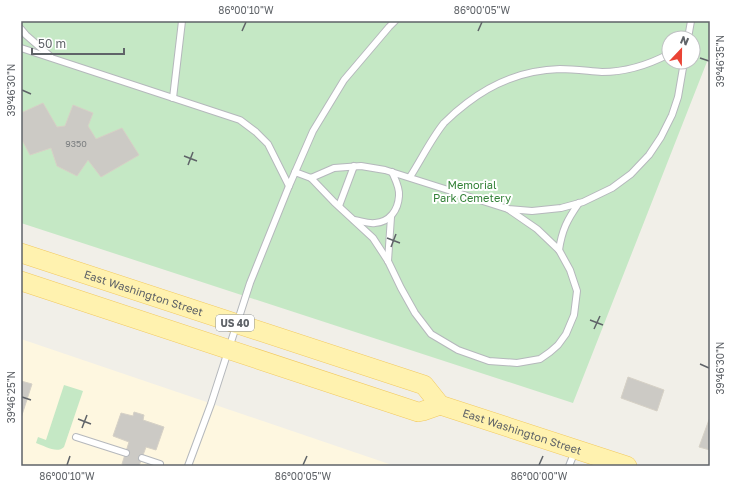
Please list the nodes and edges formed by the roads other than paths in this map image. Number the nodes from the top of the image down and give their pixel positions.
1 (182, 21) edge
2 (395, 21) edge
3 (21, 29) edge
4 (21, 48) edge
5 (53, 58) junction
6 (661, 58) edge
7 (683, 70) edge
8 (173, 98) junction
9 (354, 166) junction
10 (295, 172) junction
11 (392, 172) junction
12 (311, 178) junction
13 (410, 178) junction
14 (289, 186) junction
15 (579, 203) junction
16 (339, 206) junction
17 (508, 208) junction
18 (391, 217) junction
19 (354, 220) junction
20 (559, 250) junction
21 (21, 253) edge
22 (388, 261) junction
23 (21, 281) edge
24 (237, 324) junction
25 (228, 350) junction
26 (440, 405) junction
27 (76, 437) dead end
28 (126, 453) dead end
29 (142, 458) dead end
30 (572, 458) edge
31 (160, 464) dead end
32 (188, 466) edge
33 (627, 466) edge

1 - 8 lane
2 - 10 lane
3 - 5 lane
4 - 5 lane
5 - 8 lane
6 - 13 lane
7 - 15 lane
8 - 14 lane
9 - 11 lane
9 - 12 lane
9 - 16 lane
10 - 12 lane
10 - 14 lane
11 - 13 lane
11 - 18 lane
12 - 16 lane
13 - 17 lane
14 - 24 lane
15 - 17 lane
15 - 20 lane
16 - 19 lane
17 - 20 lane
18 - 19 lane
18 - 22 lane
19 - 22 lane
20 - 22 lane
21 - 24 main road, East Washington Street / US 40
23 - 25 main road, US 40
24 - 25 lane
24 - 26 main road, East Washington Street / US 40
25 - 26 main road, US 40
25 - 32 lane
26 - 30 main road, East Washington Street
27 - 28 lane
29 - 31 lane
30 - 33 main road, East Washington Street

